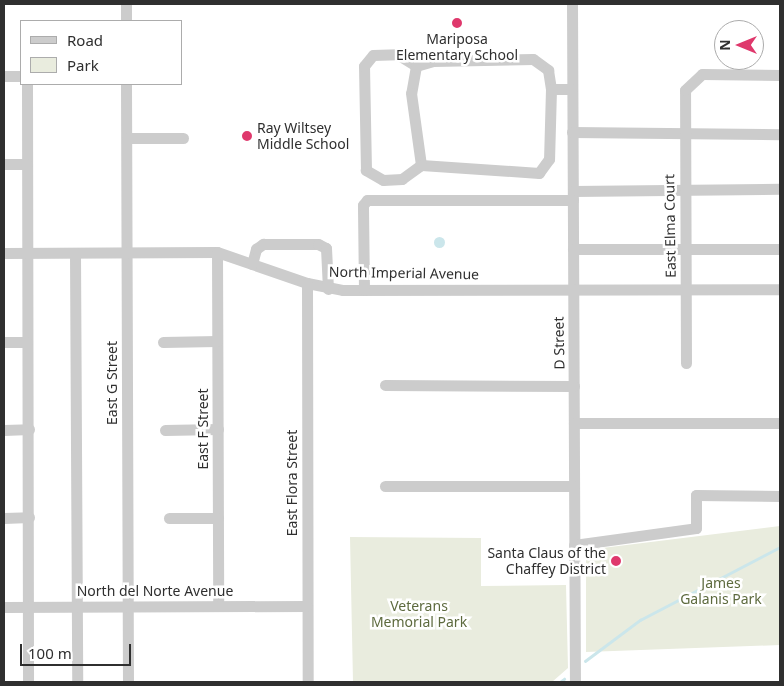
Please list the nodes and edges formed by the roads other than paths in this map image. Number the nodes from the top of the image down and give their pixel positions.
1 (126, 4) edge
2 (572, 4) edge
3 (126, 20) edge
4 (416, 66) junction
5 (780, 75) edge
6 (4, 76) edge
7 (20, 76) edge
8 (27, 85) edge
9 (126, 85) edge
10 (551, 89) junction
11 (572, 89) junction
12 (685, 131) junction
13 (572, 132) junction
14 (780, 134) edge
15 (127, 138) junction
16 (183, 138) dead end
17 (4, 164) edge
18 (27, 164) junction
19 (421, 165) junction
20 (684, 189) junction
21 (780, 189) edge
22 (573, 196) junction
23 (573, 248) junction
24 (780, 249) edge
25 (685, 250) junction
26 (75, 252) junction
27 (127, 252) junction
28 (217, 252) junction
29 (4, 253) edge
30 (27, 253) junction
31 (252, 264) junction
32 (307, 283) junction
33 (686, 288) junction
34 (328, 289) junction
35 (780, 289) edge
36 (364, 290) junction
37 (574, 290) junction
38 (217, 341) junction
39 (4, 342) edge
40 (27, 342) junction
41 (164, 342) dead end
42 (686, 363) dead end
43 (385, 386) dead end
44 (574, 386) junction
45 (780, 422) edge
46 (574, 423) junction
47 (218, 429) junction
48 (4, 430) edge
49 (29, 430) junction
50 (165, 430) dead end
51 (385, 486) dead end
52 (574, 486) junction
53 (780, 496) edge
54 (29, 517) junction
55 (4, 518) edge
56 (169, 518) dead end
57 (218, 518) junction
58 (574, 544) junction
59 (218, 605) junction
60 (76, 606) junction
61 (128, 606) junction
62 (307, 606) junction
63 (4, 607) edge
64 (28, 607) junction
65 (28, 682) edge
66 (77, 682) edge
67 (128, 682) edge
68 (308, 682) edge
69 (575, 682) edge

1 - 3 street
2 - 11 street, D Street
4 - 10 street
4 - 19 street
4 - 19 street
5 - 12 street, East Elma Court
6 - 7 street
8 - 18 street
9 - 15 street, East G Street
10 - 11 street
10 - 19 street
11 - 13 street, D Street
12 - 13 street
12 - 14 street
12 - 20 street, East Elma Court
13 - 22 street, D Street
15 - 16 street
15 - 27 street, East G Street
17 - 18 street
18 - 30 street
20 - 21 street
20 - 22 street
20 - 25 street, East Elma Court
22 - 23 street, D Street
22 - 36 street
23 - 25 street
23 - 37 street, D Street
24 - 25 street
25 - 33 street, East Elma Court
26 - 27 street, North Imperial Avenue
26 - 30 street, North Imperial Avenue
26 - 60 street
27 - 28 street, North Imperial Avenue
27 - 61 street, East G Street
28 - 31 street, North Imperial Avenue
28 - 38 street, East F Street
29 - 30 street, North Imperial Avenue
30 - 40 street
31 - 32 street, North Imperial Avenue
31 - 34 street
32 - 34 street, North Imperial Avenue
32 - 62 street, East Flora Street
33 - 35 street, North Imperial Avenue
33 - 37 street, North Imperial Avenue
33 - 42 street, East Elma Court
34 - 36 street, North Imperial Avenue
36 - 37 street, North Imperial Avenue
37 - 44 street, D Street
38 - 41 street
38 - 47 street, East F Street
39 - 40 street
40 - 49 street
43 - 44 street
44 - 46 street, D Street
45 - 46 street
46 - 52 street, D Street
47 - 50 street
47 - 57 street, East F Street
48 - 49 street
49 - 54 street
51 - 52 street
52 - 58 street, D Street
53 - 58 street
54 - 55 street
54 - 64 street
56 - 57 street
57 - 59 street, East F Street
58 - 69 street, D Street
59 - 61 street, North del Norte Avenue
59 - 62 street, North del Norte Avenue
60 - 61 street, North del Norte Avenue
60 - 64 street, North del Norte Avenue
60 - 66 street
61 - 67 street, East G Street
62 - 68 street, East Flora Street
63 - 64 street, North del Norte Avenue
64 - 65 street

